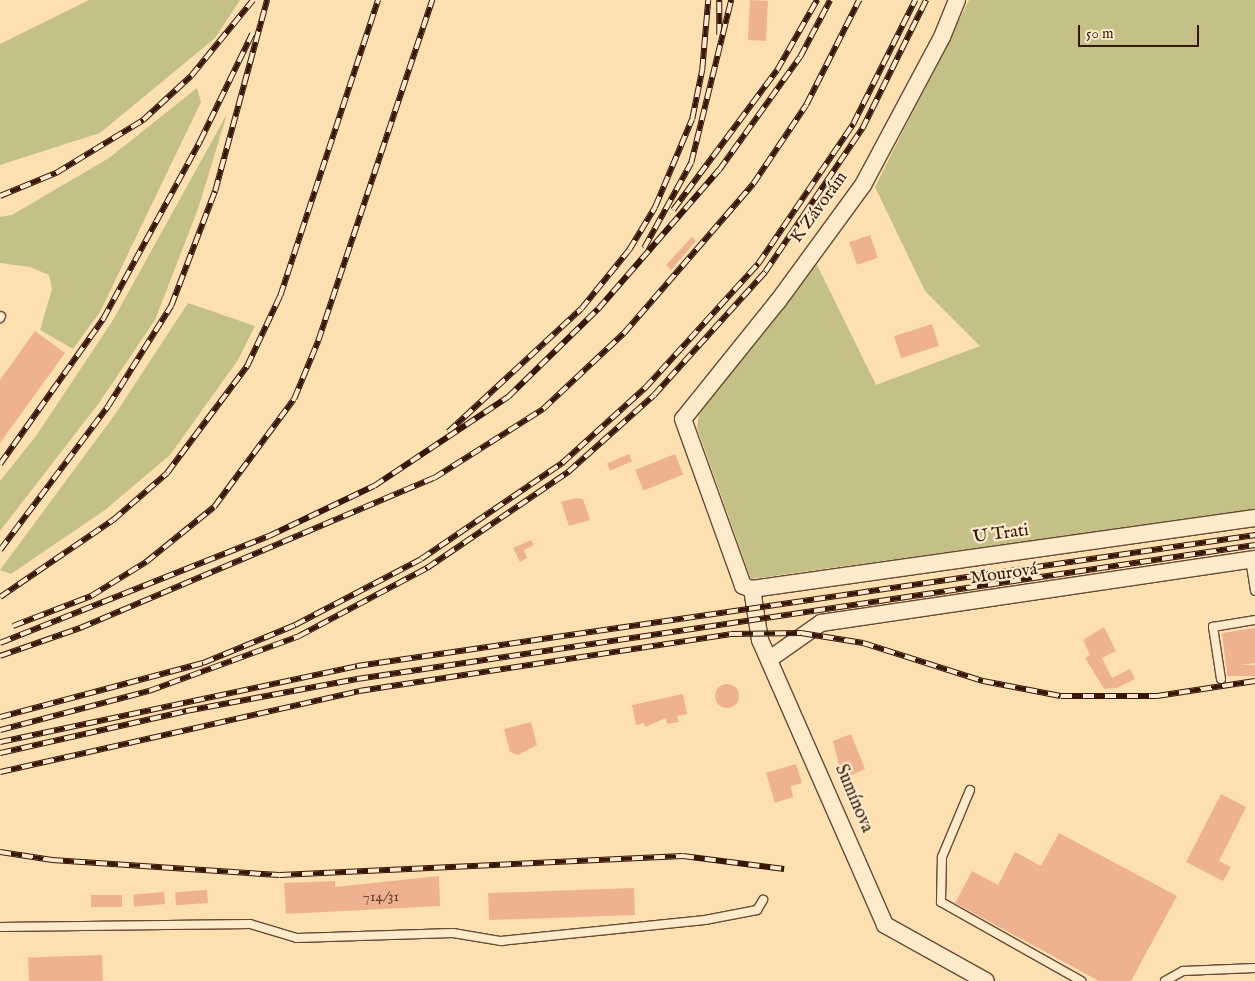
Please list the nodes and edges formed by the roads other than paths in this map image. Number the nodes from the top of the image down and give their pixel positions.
1 (957, 0) edge
2 (1255, 518) edge
3 (1253, 559) edge
4 (748, 587) junction
5 (1255, 591) edge
6 (1255, 620) edge
7 (771, 658) junction
8 (1221, 679) dead end
9 (970, 790) dead end
10 (763, 900) dead end
11 (0, 927) edge
12 (1255, 968) edge
13 (986, 981) edge
14 (1081, 981) edge
15 (1164, 981) edge

1 - 4 street, K Závorám
2 - 4 street, U Trati
3 - 5 lane
3 - 7 street, Mourová
4 - 7 street, Sumínova
6 - 8 lane
7 - 13 street, Sumínova
9 - 14 lane
10 - 11 lane
12 - 15 lane

